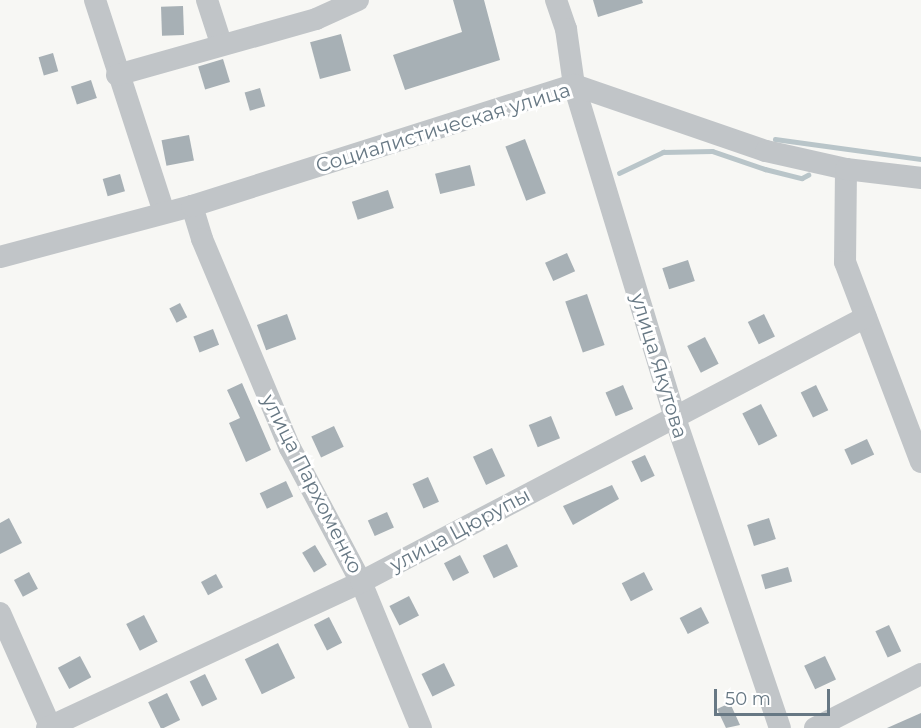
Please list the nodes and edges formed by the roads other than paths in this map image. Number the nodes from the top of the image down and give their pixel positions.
1 (95, 0) edge
2 (207, 0) edge
3 (358, 0) edge
4 (556, 0) edge
5 (221, 43) junction
6 (117, 75) junction
7 (574, 85) junction
8 (846, 169) junction
9 (921, 178) edge
10 (192, 206) junction
11 (164, 212) junction
12 (0, 257) edge
13 (866, 317) junction
14 (675, 418) junction
15 (921, 462) edge
16 (361, 582) junction
17 (0, 613) edge
18 (921, 674) edge
19 (49, 728) edge
20 (421, 728) edge
21 (780, 728) edge
22 (815, 728) edge

1 - 6 street
2 - 5 street
3 - 5 street
4 - 7 street, улица Якутова
5 - 6 street
6 - 11 street
7 - 8 street, Социалистическая улица
7 - 10 street, Социалистическая улица
7 - 14 street, улица Якутова
8 - 9 street, Социалистическая улица
8 - 13 street
10 - 11 street, Социалистическая улица
10 - 16 street, улица Пархоменко
11 - 12 street, Социалистическая улица
13 - 14 street, улица Цюрупы
13 - 15 street
14 - 16 street, улица Цюрупы
14 - 21 street, улица Якутова
16 - 19 street, улица Цюрупы
16 - 20 street, улица Пархоменко
17 - 19 street
18 - 22 street

